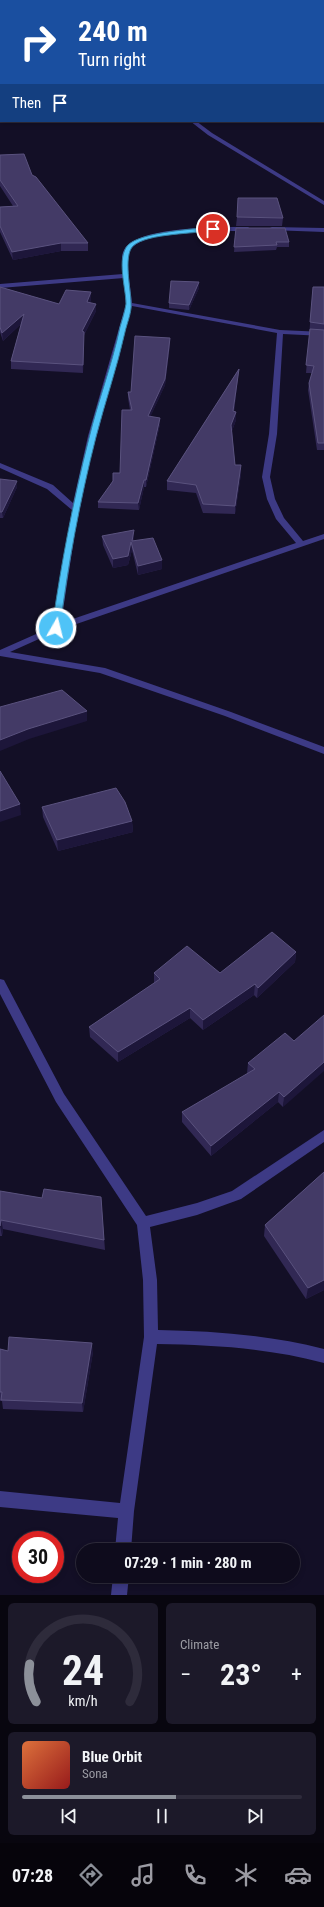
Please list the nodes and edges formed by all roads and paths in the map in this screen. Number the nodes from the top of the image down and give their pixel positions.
1 (194, 122) edge
2 (324, 203) edge
3 (258, 229) edge
4 (265, 229) edge
5 (324, 230) edge
6 (125, 276) junction
7 (0, 286) edge
8 (129, 304) junction
9 (280, 332) junction
10 (324, 334) edge
11 (0, 465) edge
12 (75, 509) junction
13 (324, 536) edge
14 (301, 544) junction
15 (56, 628) junction
16 (0, 653) edge
17 (324, 751) edge
18 (0, 983) edge
19 (324, 1135) edge
20 (143, 1223) junction
21 (151, 1337) junction
22 (324, 1356) edge
23 (0, 1499) edge
24 (126, 1511) junction
25 (124, 1543) edge
26 (120, 1583) edge
27 (119, 1595) edge

1 - 2 street
3 - 6 street
4 - 5 street
6 - 7 street
6 - 8 street
8 - 9 street
8 - 12 street
9 - 10 street
9 - 14 street
11 - 12 street
12 - 15 street
13 - 14 street
14 - 15 street
15 - 16 street
16 - 17 street
18 - 20 street
19 - 20 street
20 - 21 street
21 - 22 street
21 - 24 street
23 - 24 street
24 - 25 street
26 - 27 street

